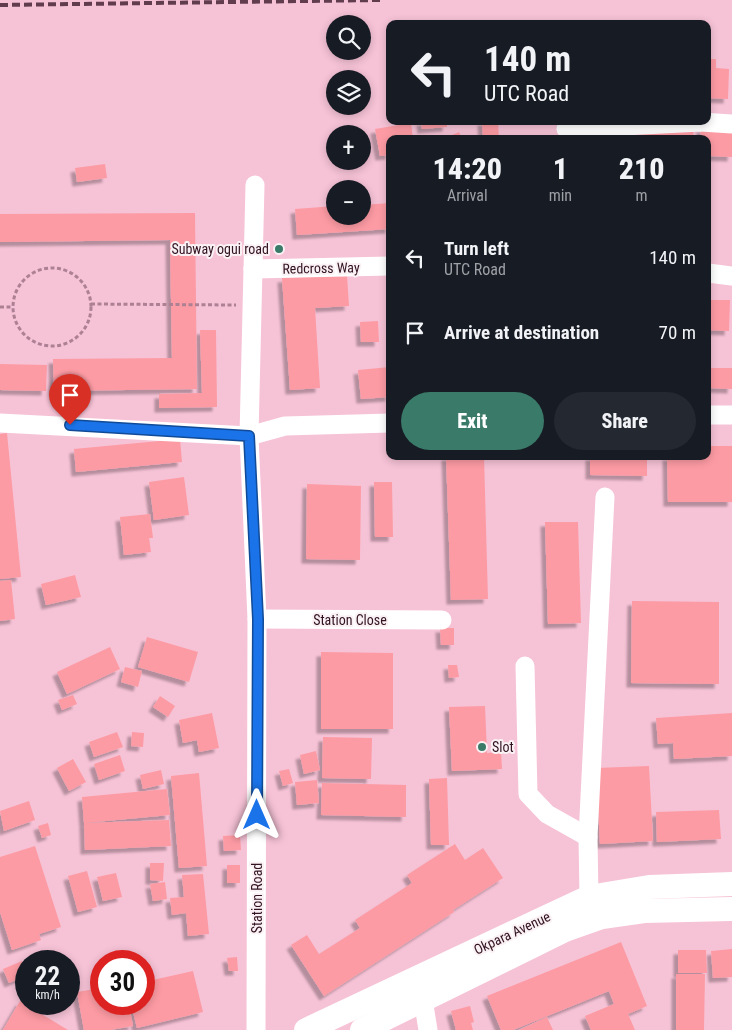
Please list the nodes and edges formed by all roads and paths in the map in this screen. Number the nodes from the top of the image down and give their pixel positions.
1 (711, 123) edge
2 (732, 124) edge
3 (643, 125) edge
4 (566, 129) dead end
5 (255, 185) dead end
6 (386, 266) edge
7 (253, 269) junction
8 (711, 273) edge
9 (732, 276) edge
10 (91, 304) junction
11 (252, 305) junction
12 (0, 307) edge
13 (14, 307) junction
14 (711, 415) edge
15 (732, 415) edge
16 (0, 423) edge
17 (386, 423) edge
18 (249, 436) junction
19 (605, 497) dead end
20 (258, 619) junction
21 (442, 620) dead end
22 (526, 666) dead end
23 (588, 837) junction
24 (732, 884) edge
25 (589, 896) junction
26 (732, 909) edge
27 (584, 923) junction
28 (423, 999) junction
29 (256, 1030) edge
30 (306, 1030) edge
31 (362, 1030) edge
32 (428, 1030) edge

1 - 2 street
3 - 4 street
5 - 7 street, Station Road
6 - 7 street, Redcross Way
7 - 11 street, Station Road
8 - 9 street
10 - 11 path
10 - 13 path
10 - 13 path
11 - 18 street, Station Road
12 - 13 path
14 - 15 street
16 - 18 street
17 - 18 street
18 - 20 street, Station Road
19 - 23 street
20 - 21 street, Station Close
20 - 29 street, Station Road
22 - 23 street
23 - 25 street
24 - 25 main road, Okpara Avenue
25 - 27 street
25 - 30 main road, Okpara Avenue
26 - 27 main road, Okpara Avenue
27 - 28 main road, Okpara Avenue
28 - 31 main road, Okpara Avenue
28 - 32 street

